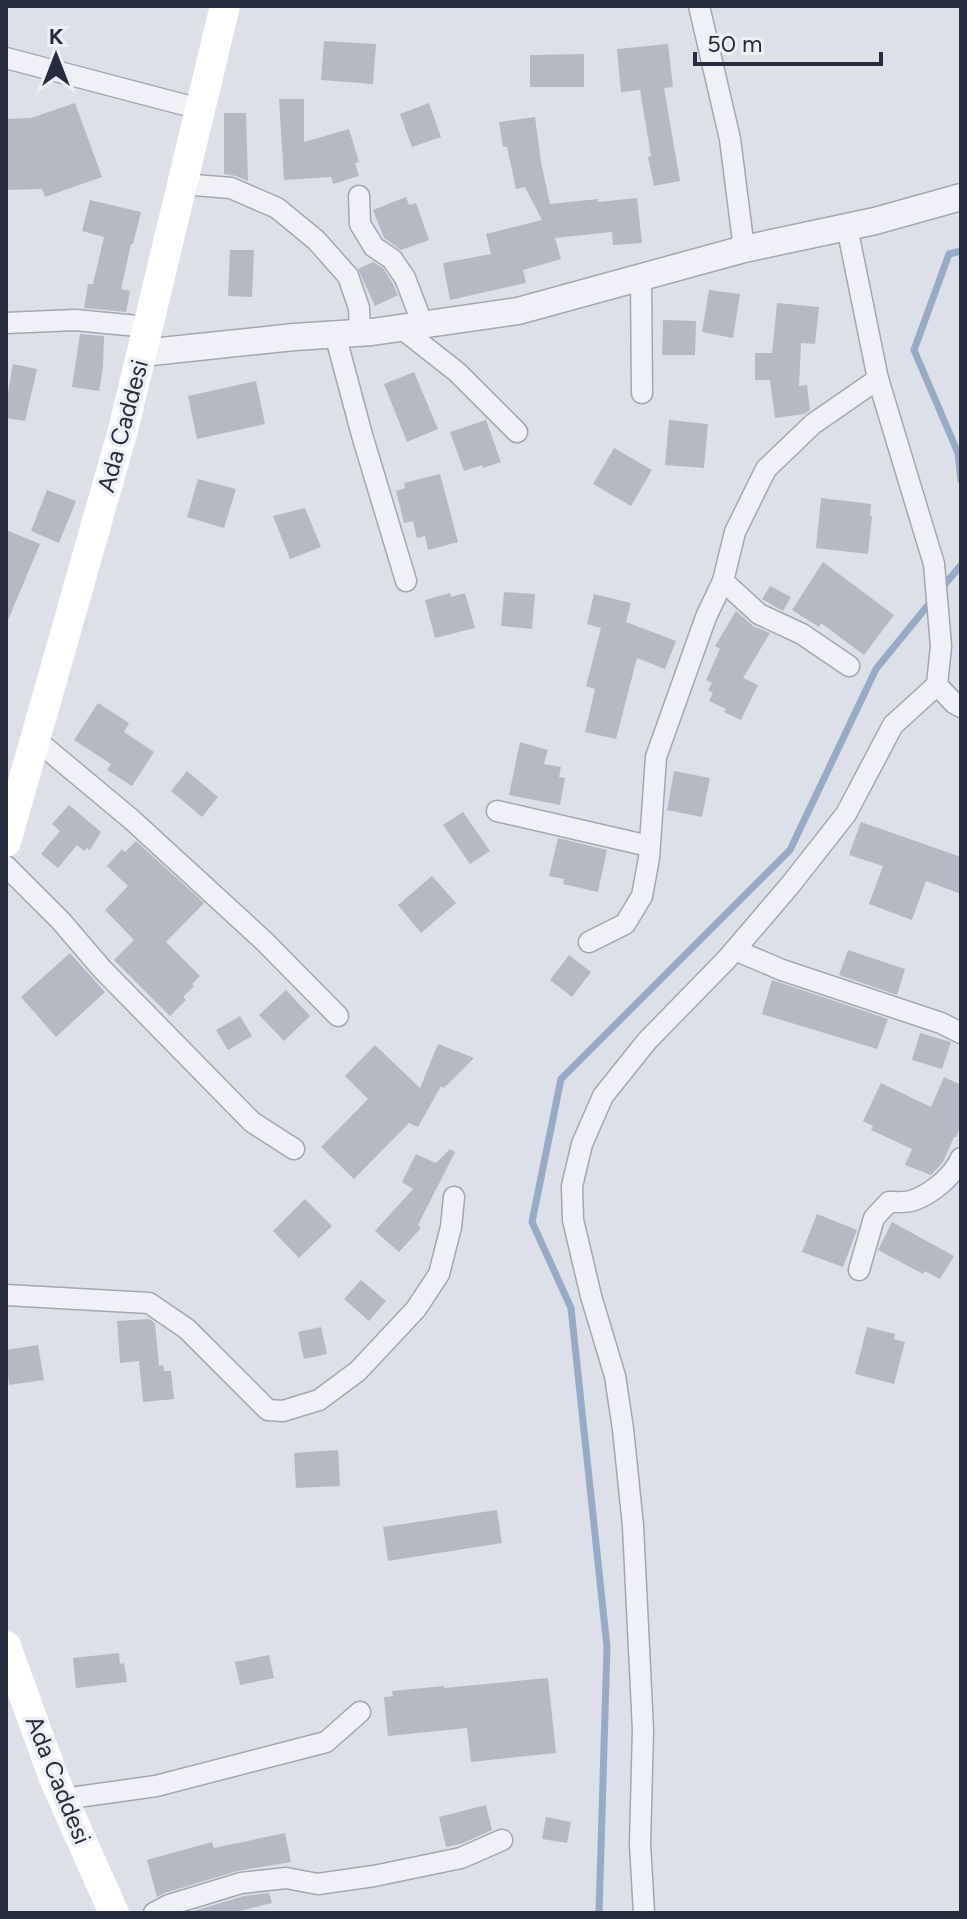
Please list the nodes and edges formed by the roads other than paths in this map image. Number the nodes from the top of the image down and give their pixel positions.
1 (225, 6) edge
2 (699, 6) edge
3 (6, 58) edge
4 (200, 109) junction
5 (182, 184) junction
6 (359, 196) dead end
7 (961, 197) edge
8 (847, 227) junction
9 (744, 249) junction
10 (641, 277) junction
11 (6, 323) edge
12 (412, 326) junction
13 (348, 334) junction
14 (145, 340) junction
15 (878, 379) junction
16 (642, 393) dead end
17 (517, 432) dead end
18 (406, 581) dead end
19 (723, 581) junction
20 (849, 666) dead end
21 (937, 685) junction
22 (961, 707) edge
23 (35, 739) junction
24 (497, 811) dead end
25 (6, 842) edge
26 (649, 846) junction
27 (6, 866) edge
28 (589, 942) dead end
29 (735, 950) junction
30 (338, 1016) dead end
31 (961, 1033) edge
32 (294, 1149) dead end
33 (961, 1158) edge
34 (454, 1197) dead end
35 (859, 1270) dead end
36 (6, 1295) edge
37 (6, 1646) edge
38 (360, 1712) dead end
39 (63, 1799) junction
40 (502, 1840) dead end
41 (114, 1913) edge
42 (154, 1913) edge
43 (644, 1913) edge

1 - 4 main road, Ada Caddesi
2 - 9 street
3 - 4 street
4 - 5 main road, Ada Caddesi
5 - 13 street
5 - 14 main road, Ada Caddesi
6 - 12 street
7 - 8 street
8 - 9 street
8 - 15 street
9 - 10 street
10 - 12 street
10 - 16 street
11 - 14 street
12 - 13 street
12 - 17 street
13 - 14 street
13 - 18 street
14 - 23 main road, Ada Caddesi
15 - 19 street
15 - 21 street
19 - 20 street
19 - 26 street
21 - 22 street
21 - 29 street
23 - 25 main road, Ada Caddesi
23 - 30 street
24 - 26 street
26 - 28 street
27 - 32 street
29 - 31 street
29 - 43 street
33 - 35 street
34 - 36 street
37 - 39 main road, Ada Caddesi
38 - 39 street
39 - 41 main road, Ada Caddesi
40 - 42 street

